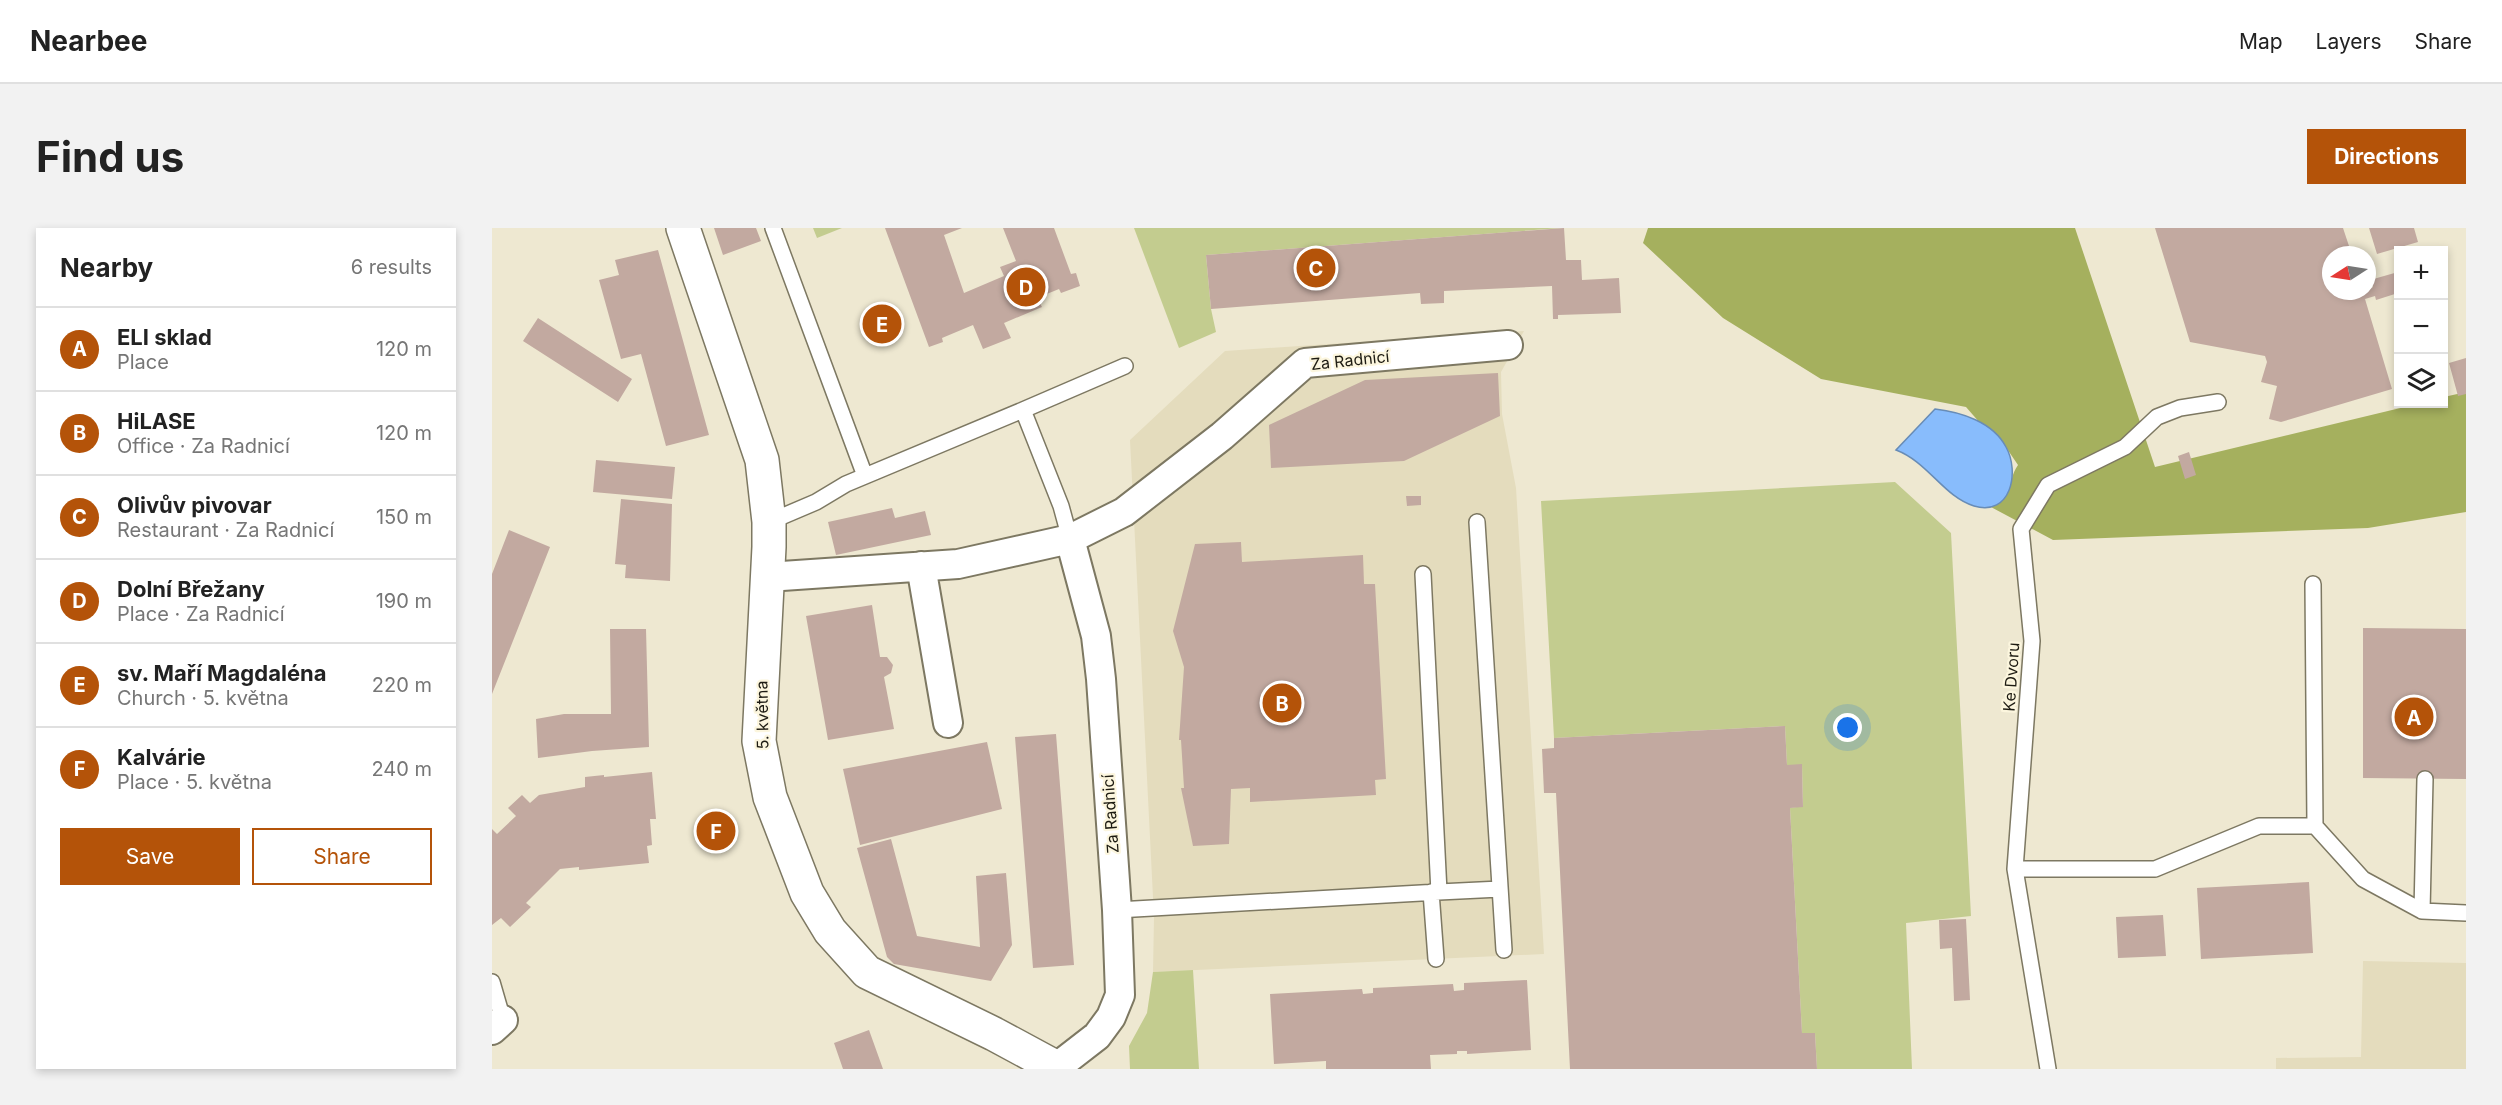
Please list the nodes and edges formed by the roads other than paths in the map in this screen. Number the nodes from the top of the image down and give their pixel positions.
1 (683, 228) edge
2 (773, 228) edge
3 (1508, 345) dead end
4 (1125, 366) dead end
5 (2218, 402) dead end
6 (1023, 410) junction
7 (866, 476) junction
8 (769, 522) junction
9 (1477, 522) dead end
10 (1070, 539) junction
11 (921, 566) junction
12 (1422, 574) dead end
13 (774, 576) junction
14 (2313, 584) dead end
15 (948, 723) dead end
16 (2425, 779) dead end
17 (2315, 826) junction
18 (2015, 869) junction
19 (1500, 889) junction
20 (1435, 892) junction
21 (1117, 910) junction
22 (2422, 911) junction
23 (2466, 913) edge
24 (1504, 950) dead end
25 (1436, 959) dead end
26 (492, 982) edge
27 (497, 1025) edge
28 (1058, 1068) edge
29 (2048, 1069) edge

1 - 8 street, 5. května
2 - 7 lane
3 - 10 street, Za Radnicí
4 - 6 lane
5 - 18 lane, Ke Dvoru
6 - 7 lane
6 - 10 lane
7 - 8 lane
8 - 13 street, 5. května
9 - 19 lane
10 - 11 street, Za Radnicí
10 - 21 street, Za Radnicí
11 - 13 street, Za Radnicí
11 - 15 street
12 - 20 lane
13 - 28 street, 5. května
14 - 17 lane
16 - 22 lane
17 - 18 lane
17 - 22 lane
18 - 29 lane, Ke Dvoru
19 - 20 lane
19 - 24 lane
20 - 21 lane
20 - 25 lane
21 - 28 street, Za Radnicí
22 - 23 lane
26 - 27 lane

